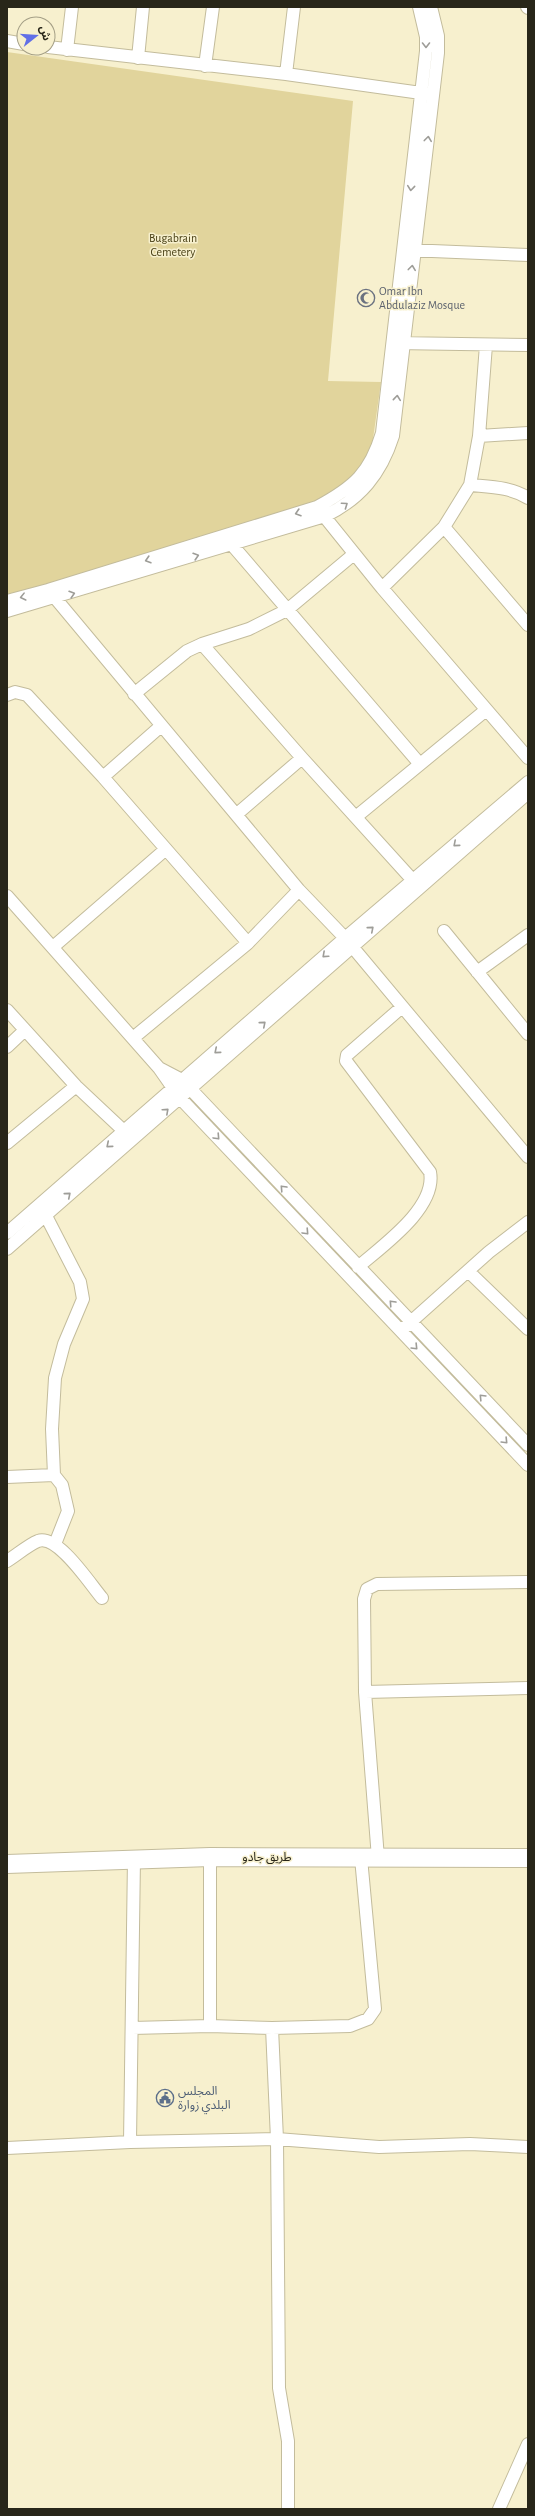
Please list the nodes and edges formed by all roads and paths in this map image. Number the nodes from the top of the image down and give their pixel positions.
1 (72, 7) edge
2 (144, 7) edge
3 (213, 7) edge
4 (294, 7) edge
5 (419, 7) edge
6 (431, 7) edge
7 (56, 48) edge
8 (67, 50) junction
9 (138, 58) junction
10 (205, 66) junction
11 (286, 74) junction
12 (421, 93) junction
13 (433, 95) junction
14 (409, 250) junction
15 (528, 255) edge
16 (398, 343) junction
17 (486, 345) junction
18 (528, 345) edge
19 (528, 433) edge
20 (479, 436) junction
21 (470, 485) junction
22 (528, 498) edge
23 (321, 512) junction
24 (444, 527) junction
25 (228, 540) junction
26 (354, 554) junction
27 (382, 588) junction
28 (52, 594) junction
29 (7, 601) edge
30 (286, 610) junction
31 (7, 611) edge
32 (528, 626) edge
33 (202, 644) junction
34 (7, 694) edge
35 (134, 694) junction
36 (486, 710) junction
37 (160, 726) junction
38 (302, 758) junction
39 (528, 758) edge
40 (419, 763) junction
41 (102, 777) junction
42 (528, 782) edge
43 (528, 793) edge
44 (237, 814) junction
45 (357, 816) junction
46 (166, 849) junction
47 (417, 884) junction
48 (299, 890) junction
49 (7, 896) edge
50 (444, 931) dead end
51 (528, 934) edge
52 (348, 942) junction
53 (248, 943) junction
54 (54, 947) junction
55 (477, 972) junction
56 (402, 1007) junction
57 (7, 1010) edge
58 (25, 1030) junction
59 (528, 1034) edge
60 (133, 1038) junction
61 (7, 1047) edge
62 (177, 1084) junction
63 (76, 1086) junction
64 (190, 1089) junction
65 (180, 1098) junction
66 (125, 1132) junction
67 (7, 1143) edge
68 (528, 1157) edge
69 (45, 1214) junction
70 (528, 1222) edge
71 (7, 1233) edge
72 (7, 1249) edge
73 (358, 1267) junction
74 (468, 1271) junction
75 (410, 1322) junction
76 (528, 1329) edge
77 (400, 1331) junction
78 (528, 1445) edge
79 (528, 1465) edge
80 (54, 1475) junction
81 (7, 1477) edge
82 (55, 1544) junction
83 (7, 1561) edge
84 (528, 1582) edge
85 (102, 1598) dead end
86 (528, 1688) edge
87 (365, 1692) junction
88 (210, 1857) junction
89 (134, 1858) junction
90 (369, 1858) junction
91 (528, 1858) edge
92 (7, 1864) edge
93 (210, 2026) junction
94 (132, 2028) junction
95 (272, 2028) junction
96 (277, 2139) junction
97 (130, 2142) junction
98 (7, 2148) edge
99 (528, 2148) edge
100 (528, 2444) edge
101 (288, 2509) edge
102 (499, 2509) edge

1 - 8 street
2 - 9 street
3 - 10 street
4 - 11 street
5 -> 12 street
6 - 13 street
7 - 8 street
8 - 9 street
9 - 10 street
10 - 11 street
11 - 12 street
12 - 13 street
12 -> 14 street
14 -> 13 street
14 - 15 street
14 - 16 street
16 - 17 street
16 - 23 street
17 - 18 street
17 - 20 street
19 - 20 street
20 - 21 street
21 - 22 street
21 - 24 street
23 - 25 street
23 - 26 street
24 - 27 street
24 - 32 street
25 - 28 street
25 - 30 street
26 - 27 street
26 - 30 street
27 - 36 street
28 -> 29 street
28 - 31 street
28 - 35 street
30 - 33 street
30 - 40 street
33 - 35 street
33 - 38 street
34 - 41 street
35 - 37 street
36 - 39 street
36 - 40 street
37 - 41 street
37 - 44 street
38 - 44 street
38 - 45 street
40 - 45 street
41 - 46 street
42 -> 47 street
43 - 47 street
44 - 48 street
45 - 47 street
46 - 53 street
46 - 54 street
47 - 52 street
48 - 52 street
48 - 53 street
49 - 54 street
50 - 55 street
51 - 55 street
52 - 56 street
52 -> 62 street
64 -> 52 street
53 - 60 street
54 - 60 street
55 - 59 street
56 - 68 street
56 - 73 street
57 - 58 street
58 - 61 street
58 - 63 street
60 - 62 street
62 - 64 street
62 - 65 street
62 - 66 street
63 - 66 street
63 - 67 street
64 - 65 street
73 -> 64 street
69 -> 65 street
65 -> 77 street
66 -> 71 street
69 - 72 street
69 - 80 street
70 - 74 street
75 -> 73 street
74 - 75 street
74 - 76 street
75 - 77 street
78 -> 75 street
77 -> 79 street
80 - 81 street
80 - 82 street
82 - 83 street
82 - 85 street
84 - 87 street
86 - 87 street
87 - 90 street
88 - 89 highway, طريق جادو
88 - 90 highway, طريق جادو
88 - 93 street
89 - 92 highway, طريق جادو
89 - 94 street
90 - 91 highway, طريق جادو
90 - 95 street
93 - 94 street
93 - 95 street
94 - 97 street
95 - 96 street
96 - 97 street
96 - 99 street
96 - 101 street
97 - 98 street
100 - 102 street

